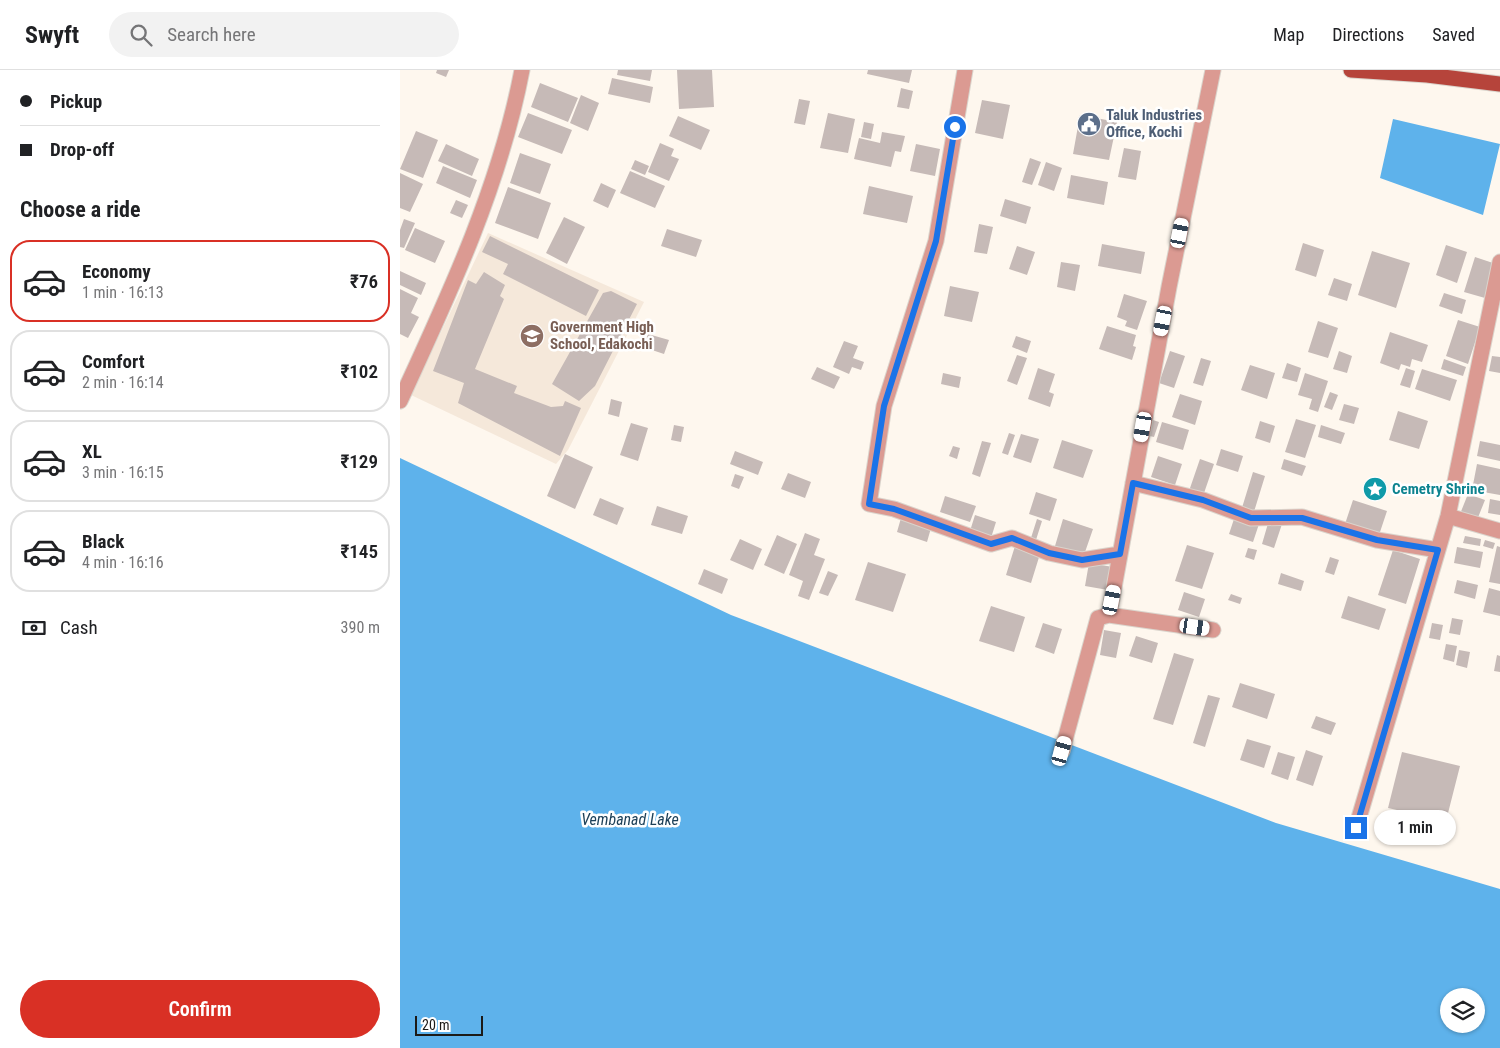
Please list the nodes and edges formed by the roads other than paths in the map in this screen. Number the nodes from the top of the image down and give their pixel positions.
1 (522, 70) edge
2 (965, 70) edge
3 (1213, 70) edge
4 (1351, 70) edge
5 (1500, 84) edge
6 (1500, 262) edge
7 (400, 401) edge
8 (1133, 483) junction
9 (1448, 516) junction
10 (1500, 530) edge
11 (1438, 550) junction
12 (1120, 554) junction
13 (1109, 615) junction
14 (1213, 630) dead end
15 (1062, 751) dead end
16 (1356, 828) dead end

1 - 7 street
2 - 12 street
3 - 8 street
4 - 5 main road
6 - 9 street
8 - 11 street
8 - 12 street
9 - 10 street
9 - 11 street
11 - 16 street
12 - 13 street
13 - 14 street
13 - 15 street

